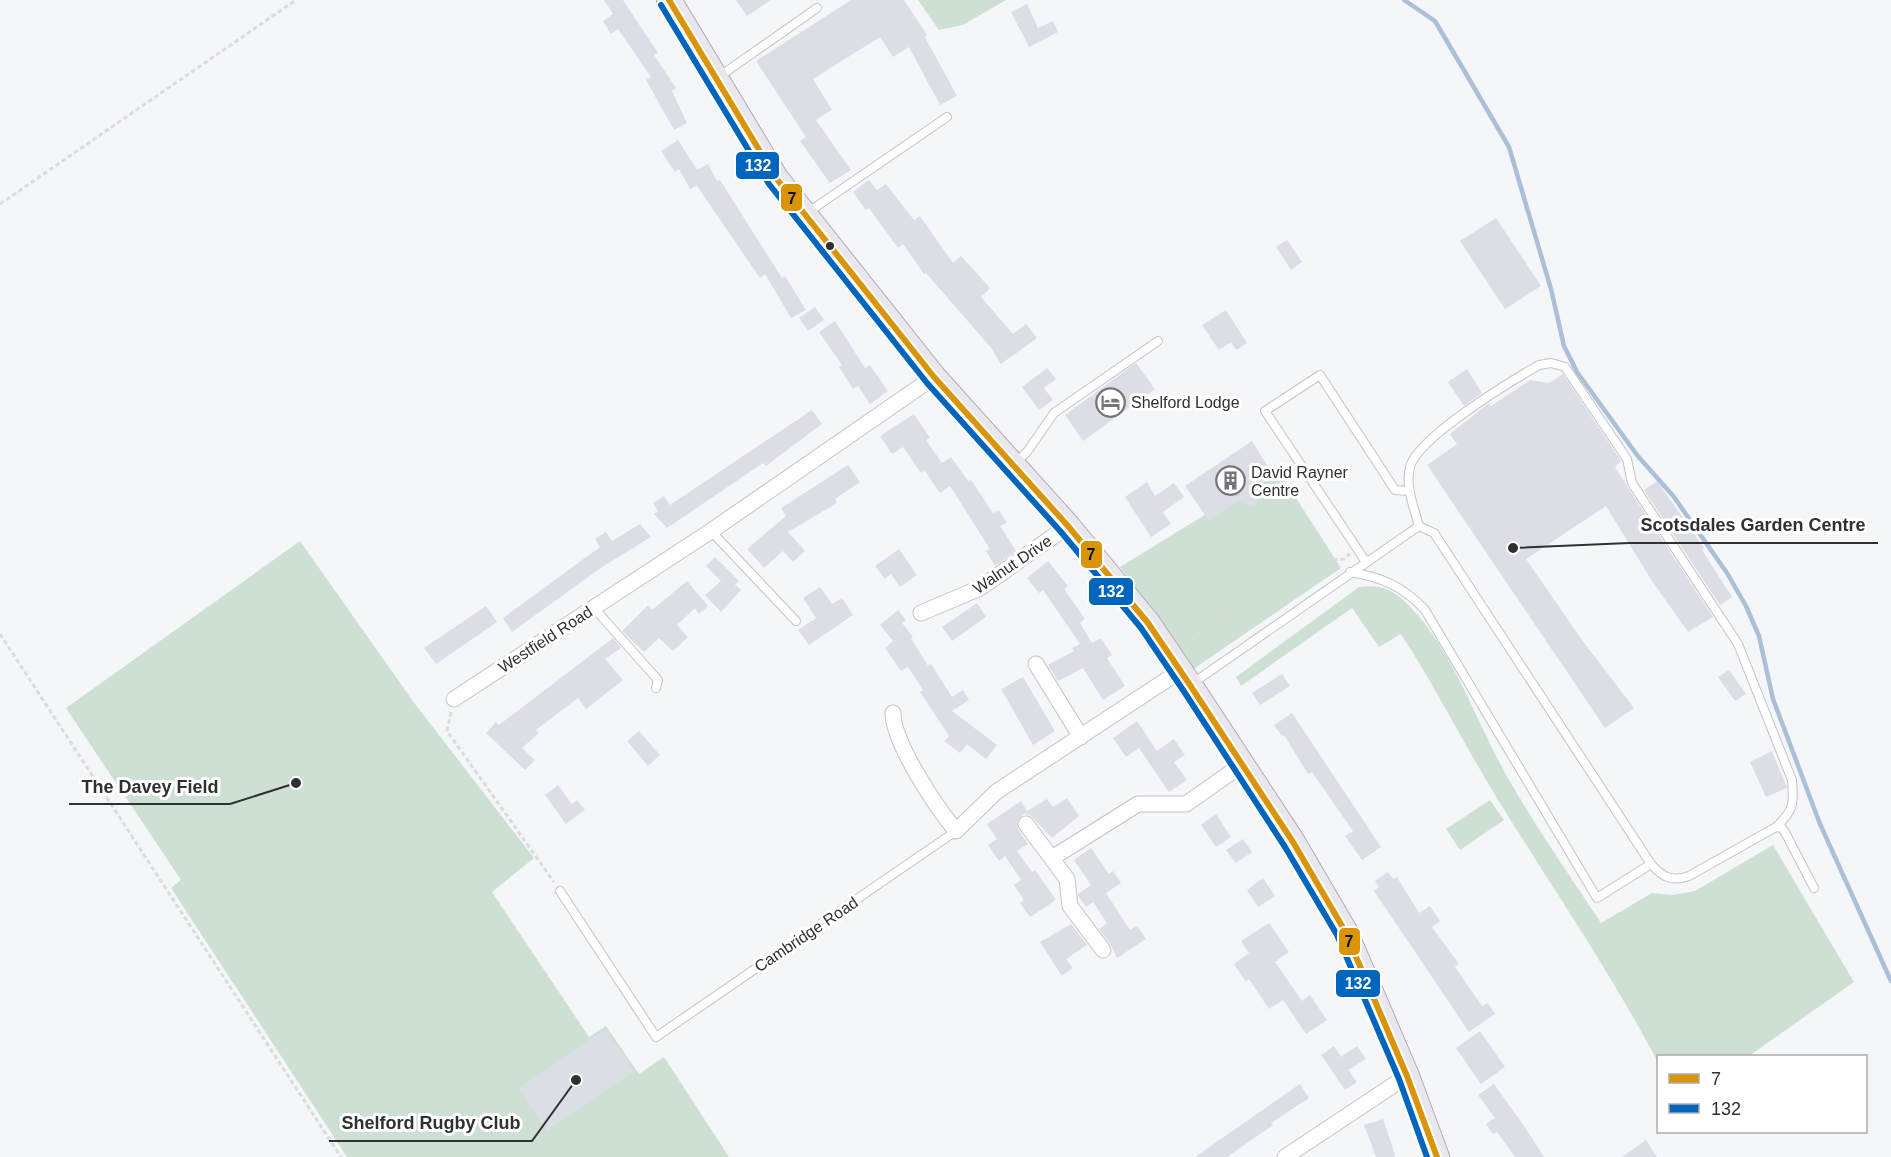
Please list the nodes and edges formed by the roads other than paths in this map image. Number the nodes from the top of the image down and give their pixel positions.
1 (669, 0) edge
2 (817, 8) dead end
3 (716, 79) junction
4 (947, 117) dead end
5 (804, 214) junction
6 (1158, 340) dead end
7 (934, 377) junction
8 (1013, 465) junction
9 (1408, 491) junction
10 (1068, 526) junction
11 (1419, 526) junction
12 (711, 531) junction
13 (1366, 562) junction
14 (1350, 572) junction
15 (594, 608) junction
16 (921, 613) dead end
17 (796, 621) dead end
18 (1036, 664) dead end
19 (1180, 670) junction
20 (656, 688) dead end
21 (454, 699) road end
22 (893, 713) dead end
23 (1081, 737) junction
24 (1242, 764) junction
25 (1026, 824) dead end
26 (1776, 827) junction
27 (956, 831) junction
28 (1052, 858) junction
29 (1651, 864) junction
30 (1814, 888) dead end
31 (560, 891) road end
32 (1102, 950) dead end
33 (1407, 1076) junction
34 (1285, 1157) edge
35 (1437, 1157) edge

1 - 3 main road
2 - 3 lane
3 - 5 main road
4 - 5 lane
5 - 7 main road
6 - 8 lane
7 - 8 main road
7 - 12 street, Westfield Road
8 - 10 main road
9 - 11 lane
9 - 13 lane
9 - 26 lane
10 - 16 street, Walnut Drive
10 - 19 main road
11 - 13 lane
11 - 29 lane
12 - 15 street, Westfield Road
12 - 17 lane
13 - 14 lane
14 - 19 lane
14 - 29 lane
15 - 20 lane
15 - 21 street, Westfield Road
18 - 23 street
19 - 23 street, Cambridge Road
19 - 24 main road
22 - 27 street
23 - 27 street, Cambridge Road
24 - 28 street
24 - 33 main road
25 - 28 street
26 - 29 lane
26 - 30 lane
27 - 31 lane, Cambridge Road
28 - 32 street
33 - 34 street
33 - 35 main road

